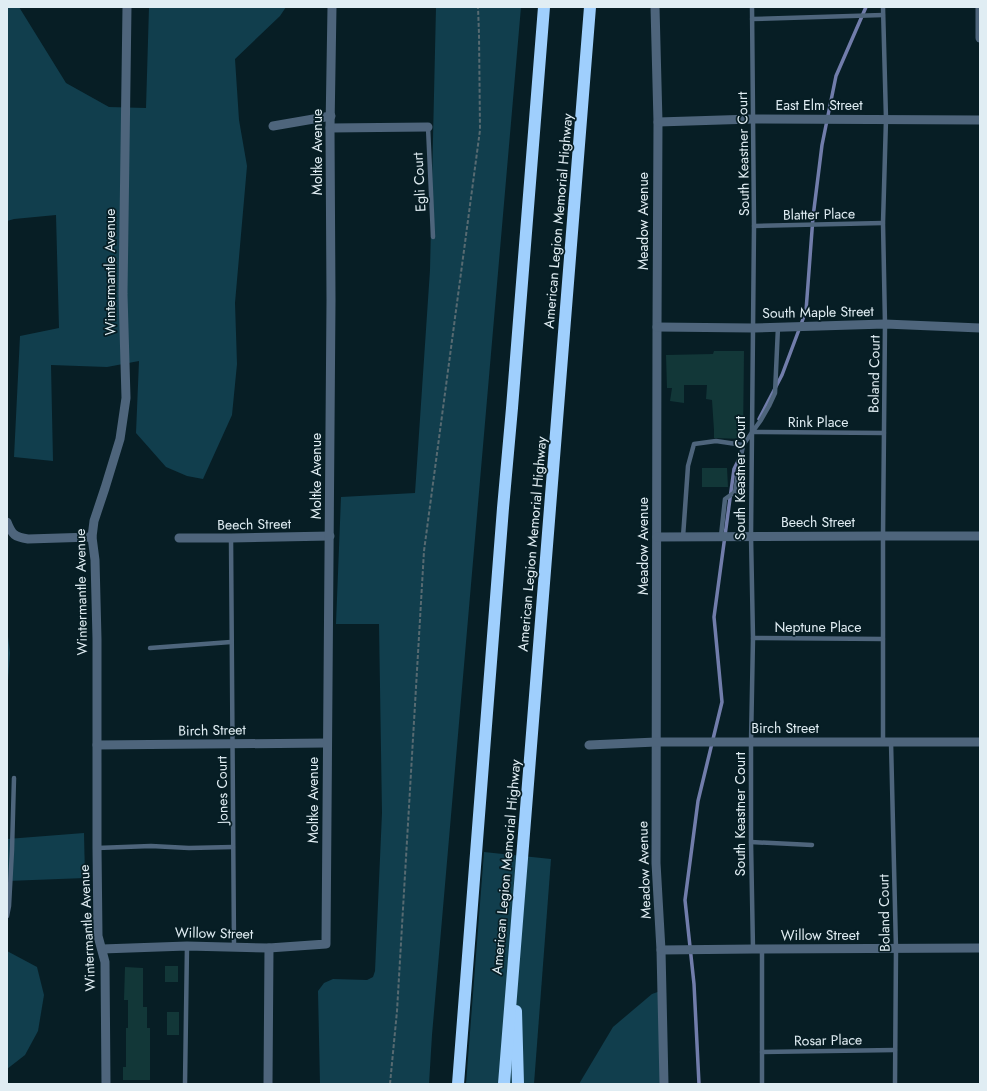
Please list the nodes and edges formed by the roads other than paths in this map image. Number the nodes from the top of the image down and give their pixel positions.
1 (127, 7) edge
2 (332, 7) edge
3 (544, 7) edge
4 (590, 7) edge
5 (655, 7) edge
6 (752, 7) edge
7 (883, 7) edge
8 (980, 7) edge
9 (883, 15) junction
10 (752, 19) junction
11 (980, 38) edge
12 (331, 116) junction
13 (753, 119) junction
14 (886, 119) junction
15 (980, 120) edge
16 (658, 122) junction
17 (273, 126) dead end
18 (428, 127) joint
19 (330, 128) junction
20 (883, 223) junction
21 (754, 226) junction
22 (433, 237) dead end
23 (885, 324) junction
24 (657, 327) junction
25 (778, 327) junction
26 (752, 328) junction
27 (980, 328) edge
28 (752, 432) junction
29 (884, 433) junction
30 (743, 446) junction
31 (7, 522) edge
32 (330, 536) junction
33 (721, 536) junction
34 (751, 536) junction
35 (883, 536) junction
36 (980, 536) edge
37 (92, 537) junction
38 (657, 537) junction
39 (683, 537) junction
40 (179, 538) dead end
41 (231, 538) junction
42 (753, 638) junction
43 (883, 638) junction
44 (231, 642) junction
45 (150, 648) dead end
46 (656, 742) junction
47 (751, 742) junction
48 (887, 742) junction
49 (980, 742) edge
50 (327, 743) junction
51 (232, 744) junction
52 (96, 745) junction
53 (589, 745) dead end
54 (14, 778) dead end
55 (751, 842) junction
56 (812, 845) dead end
57 (234, 847) junction
58 (97, 848) junction
59 (7, 916) edge
60 (326, 944) joint
61 (187, 946) junction
62 (234, 946) junction
63 (269, 948) junction
64 (980, 948) edge
65 (102, 949) junction
66 (758, 949) junction
67 (896, 949) junction
68 (661, 950) junction
69 (514, 952) junction
70 (895, 1050) junction
71 (762, 1052) junction
72 (106, 1084) edge
73 (185, 1084) edge
74 (268, 1084) edge
75 (458, 1084) edge
76 (504, 1084) edge
77 (518, 1084) edge
78 (664, 1084) edge
79 (762, 1084) edge
80 (895, 1084) edge

1 - 37 street, Wintermantle Avenue
2 - 12 street, Moltke Avenue
3 - 75 highway
4 - 69 highway, American Legion Memorial Highway
5 - 16 street, Meadow Avenue
6 - 10 lane, South Keastner Court
7 - 9 lane, Boland Court
8 - 11 street
9 - 10 lane
9 - 14 lane, Boland Court
10 - 13 lane, South Keastner Court
12 - 17 street
12 - 19 street, Moltke Avenue
13 - 14 street, East Elm Street
13 - 16 street, East Elm Street
13 - 21 lane, South Keastner Court
14 - 15 street, East Elm Street
14 - 20 lane, Boland Court
16 - 24 street, Meadow Avenue
18 - 19 street
18 - 22 lane, Egli Court
19 - 32 street, Moltke Avenue
20 - 21 lane, Blatter Place
20 - 23 lane, Boland Court
21 - 26 lane, South Keastner Court
23 - 25 street, South Maple Street
23 - 27 street, South Maple Street
23 - 29 lane, Boland Court
24 - 26 street, South Maple Street
24 - 38 street, Meadow Avenue
25 - 26 street, South Maple Street
25 - 28 lane
26 - 28 lane, South Keastner Court
28 - 29 lane, Rink Place
28 - 30 lane
28 - 34 lane, South Keastner Court
29 - 35 lane, Boland Court
30 - 33 lane
30 - 39 lane
31 - 37 street
32 - 41 street, Beech Street
32 - 50 street, Moltke Avenue
33 - 34 street, Beech Street
33 - 39 street, Beech Street
34 - 35 street, Beech Street
34 - 42 lane, South Keastner Court
35 - 36 street, Beech Street
35 - 43 lane, Boland Court
37 - 52 street, Wintermantle Avenue
38 - 39 street, Beech Street
38 - 46 street, Meadow Avenue
40 - 41 street, Beech Street
41 - 44 lane, Jones Court
42 - 43 lane, Neptune Place
42 - 47 lane, South Keastner Court
43 - 48 lane, Boland Court
44 - 45 lane
44 - 51 lane, Jones Court
46 - 47 street, Birch Street
46 - 53 street, Birch Street
46 - 68 street, Meadow Avenue
47 - 48 street, Birch Street
47 - 55 lane, South Keastner Court
48 - 49 street, Birch Street
48 - 67 lane, Boland Court
50 - 51 street, Birch Street
50 - 60 street, Moltke Avenue
51 - 52 street, Birch Street
51 - 57 lane, Jones Court
52 - 58 street, Wintermantle Avenue
54 - 59 lane
55 - 56 lane
55 - 66 lane, South Keastner Court
57 - 58 lane
57 - 62 lane, Jones Court
58 - 65 street, Wintermantle Avenue
60 - 63 street, Willow Street
61 - 62 street, Willow Street
61 - 65 street, Willow Street
61 - 73 lane
62 - 63 street, Willow Street
63 - 74 street
64 - 67 street, Willow Street
65 - 72 street, Wintermantle Avenue
66 - 67 street, Willow Street
66 - 68 street, Willow Street
66 - 71 lane, South Keastner Court
67 - 70 lane, Boland Court
68 - 78 street, Meadow Avenue
69 - 76 highway, American Legion Memorial Highway
69 - 77 highway
70 - 71 lane, Rosar Place
70 - 80 lane, Boland Court
71 - 79 lane, South Keastner Court

